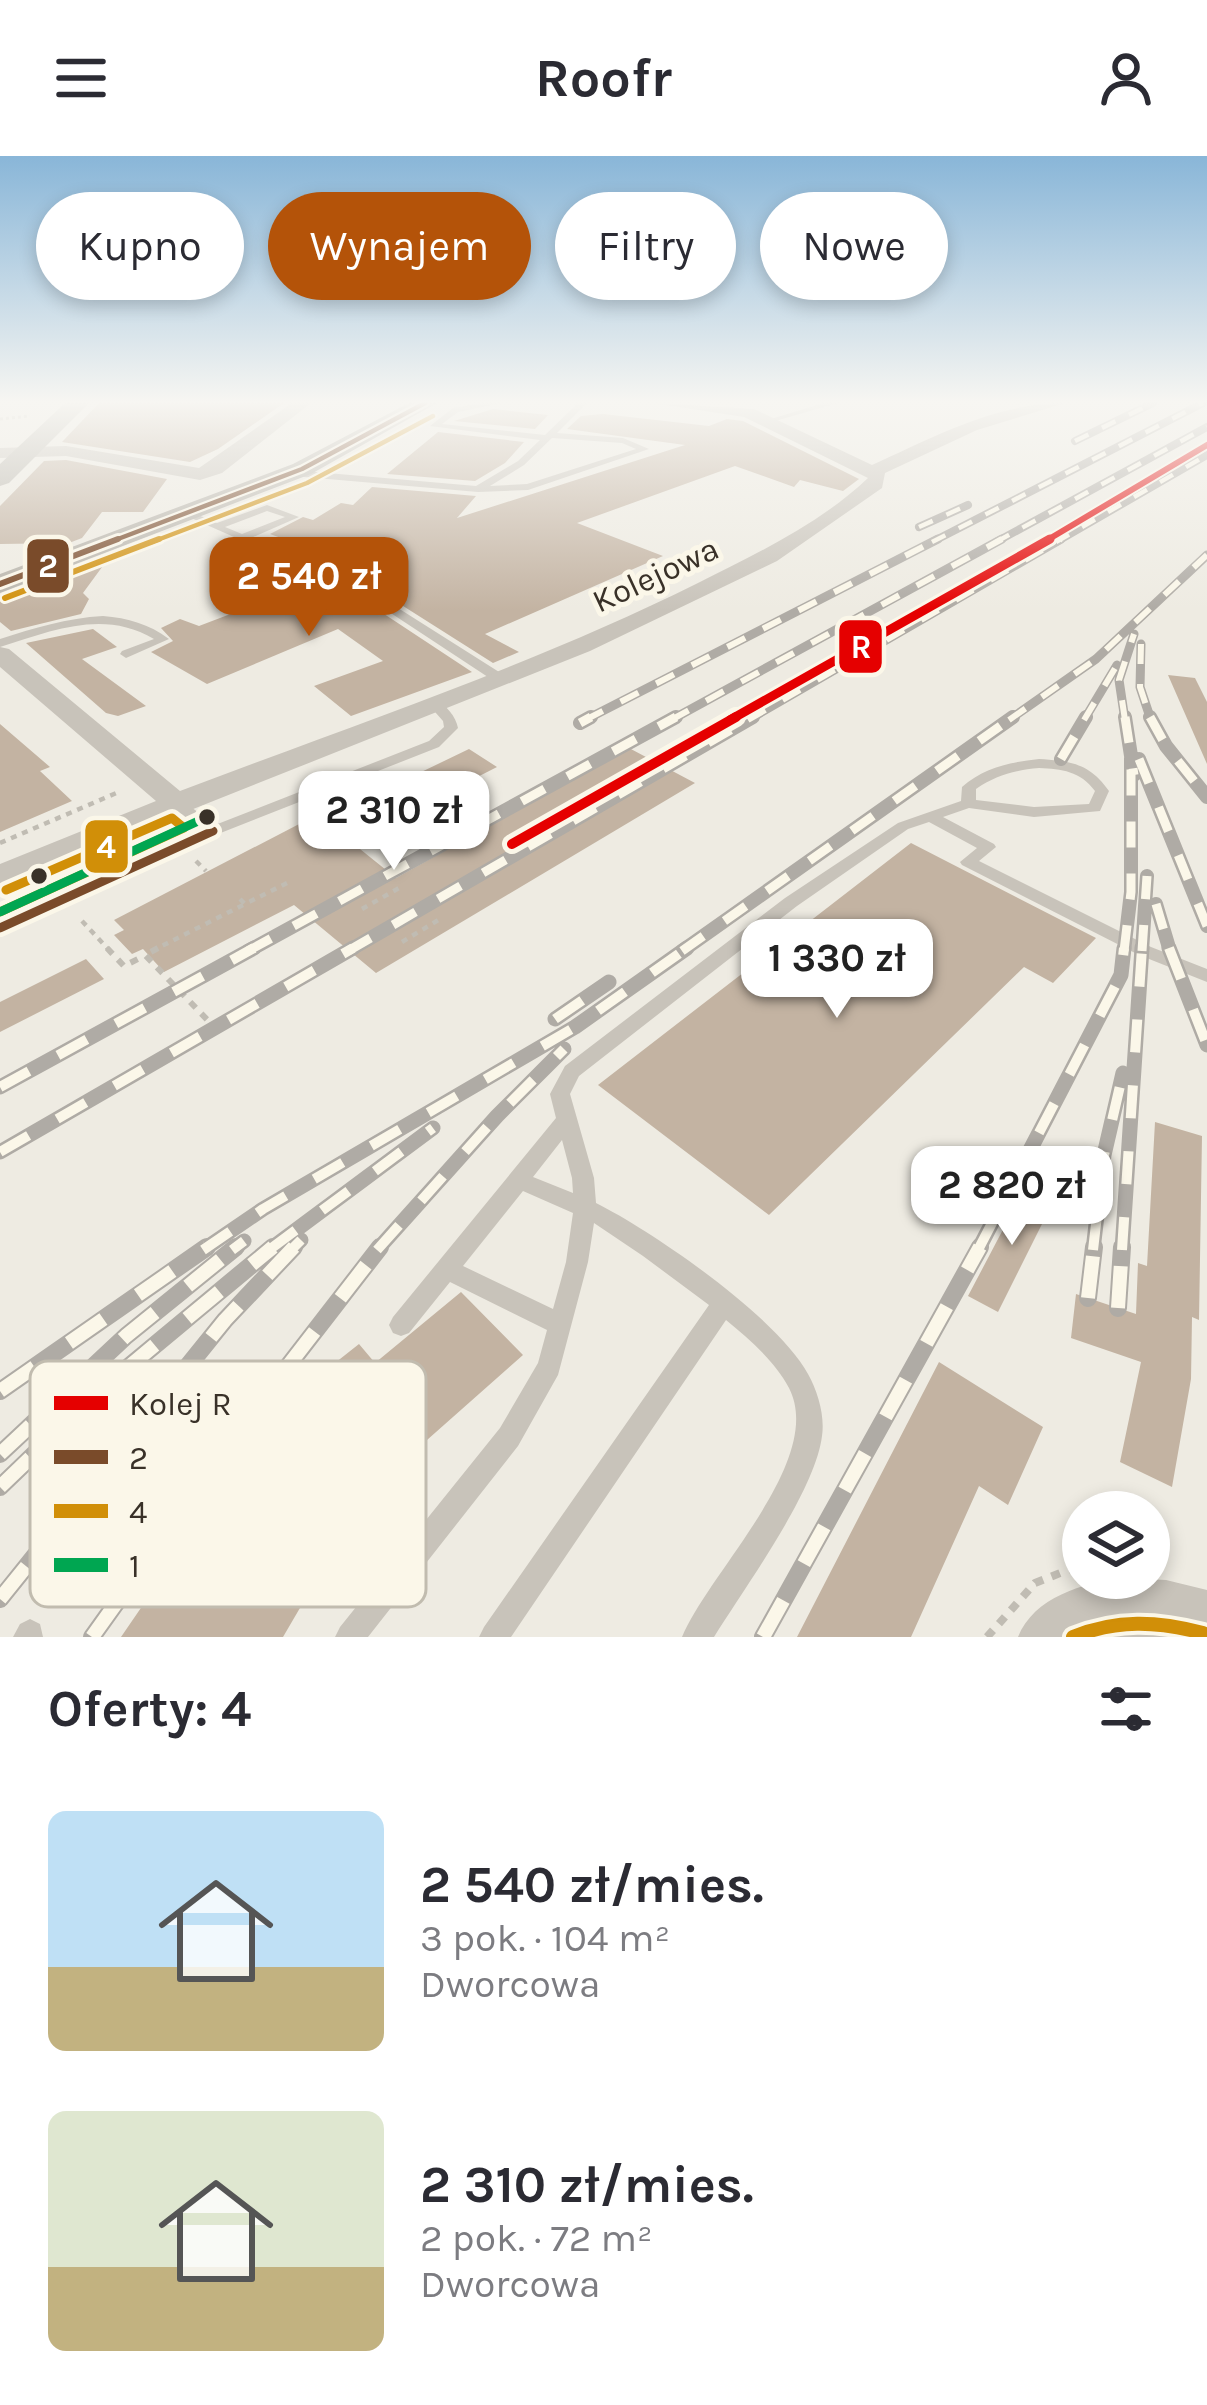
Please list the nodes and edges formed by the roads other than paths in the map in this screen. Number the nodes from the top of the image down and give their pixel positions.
1 (506, 472) edge
2 (572, 472) edge
3 (872, 472) edge
4 (293, 473) joint
5 (478, 489) junction
6 (187, 514) junction
7 (218, 526) junction
8 (241, 538) junction
9 (0, 580) edge
10 (0, 644) edge
11 (0, 654) edge
12 (126, 654) dead end
13 (502, 680) junction
14 (435, 704) junction
15 (174, 801) junction
16 (968, 803) junction
17 (928, 815) junction
18 (213, 831) junction
19 (0, 876) edge
20 (0, 928) edge
21 (1207, 976) edge
22 (566, 1120) junction
23 (520, 1181) junction
24 (586, 1208) junction
25 (449, 1270) junction
26 (722, 1306) junction
27 (401, 1325) dead end
28 (560, 1325) junction
29 (426, 1541) edge
30 (374, 1607) edge
31 (1207, 1619) edge
32 (350, 1637) edge
33 (494, 1637) edge
34 (697, 1637) edge
35 (1047, 1637) edge

1 - 5 lane
2 - 5 lane
3 - 13 street, Kolejowa
4 - 5 lane
4 - 6 street
6 - 7 lane
6 - 9 street
7 - 8 lane
7 - 8 lane
8 - 13 lane
10 - 12 lane
11 - 15 street
13 - 14 street, Kolejowa
14 - 15 street, Kolejowa
14 - 18 lane
15 - 18 lane
15 - 19 street, Kolejowa
16 - 16 lane
16 - 17 lane
17 - 21 lane
17 - 22 lane
18 - 20 lane
22 - 23 lane
22 - 24 lane
23 - 24 lane
23 - 25 lane
24 - 26 lane
24 - 28 lane
25 - 27 lane
25 - 28 lane
26 - 33 lane
26 - 34 lane
28 - 29 lane
30 - 32 lane
31 - 35 street

